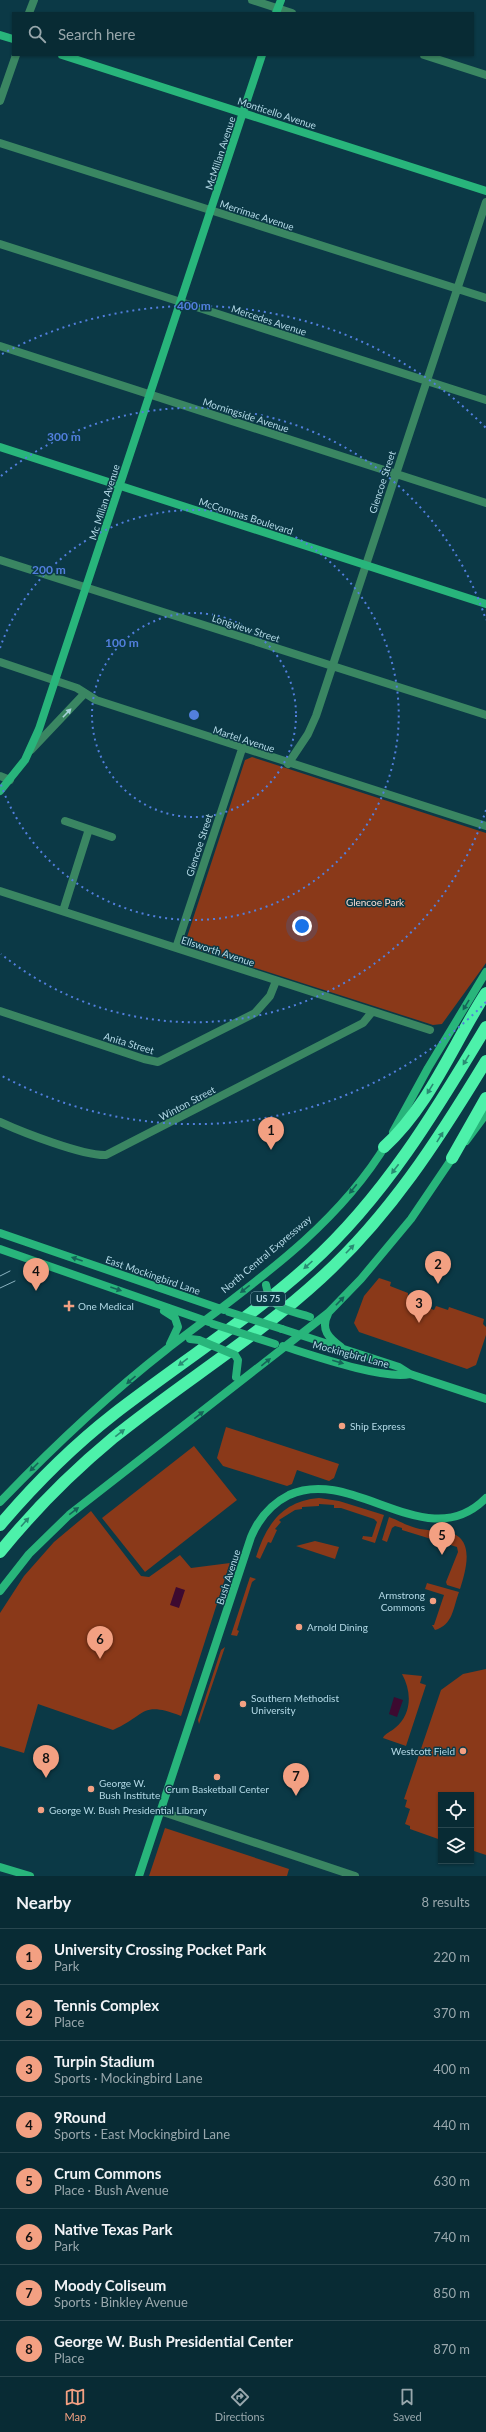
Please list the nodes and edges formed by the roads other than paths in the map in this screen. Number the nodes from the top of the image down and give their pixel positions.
1 (34, 0) edge
2 (252, 0) edge
3 (281, 0) edge
4 (277, 11) edge
5 (30, 12) edge
6 (0, 35) edge
7 (12, 39) edge
8 (16, 56) edge
9 (65, 56) edge
10 (262, 56) edge
11 (427, 56) edge
12 (486, 74) edge
13 (0, 102) edge
14 (244, 113) junction
15 (0, 143) edge
16 (486, 191) edge
17 (486, 202) edge
18 (211, 211) junction
19 (0, 244) edge
20 (457, 289) junction
21 (486, 298) edge
22 (181, 303) junction
23 (0, 346) edge
24 (426, 380) junction
25 (150, 394) junction
26 (486, 400) edge
27 (0, 448) edge
28 (395, 474) junction
29 (120, 486) junction
30 (486, 502) edge
31 (0, 560) edge
32 (365, 566) junction
33 (86, 588) junction
34 (486, 604) edge
35 (0, 662) edge
36 (333, 666) junction
37 (56, 680) junction
38 (84, 693) junction
39 (486, 715) edge
40 (242, 749) junction
41 (31, 750) junction
42 (288, 764) junction
43 (0, 776) edge
44 (10, 780) junction
45 (0, 791) edge
46 (65, 821) dead end
47 (486, 826) edge
48 (89, 829) junction
49 (112, 837) dead end
50 (0, 891) edge
51 (62, 912) junction
52 (176, 948) junction
53 (486, 972) edge
54 (276, 981) junction
55 (486, 993) edge
56 (0, 1011) edge
57 (372, 1012) junction
58 (486, 1027) edge
59 (430, 1030) dead end
60 (486, 1061) edge
61 (486, 1098) edge
62 (486, 1114) edge
63 (0, 1122) edge
64 (384, 1147) junction
65 (452, 1158) junction
66 (0, 1232) edge
67 (0, 1249) edge
68 (96, 1265) junction
69 (270, 1269) junction
70 (92, 1280) junction
71 (148, 1301) junction
72 (220, 1309) junction
73 (328, 1313) junction
74 (209, 1323) junction
75 (300, 1335) junction
76 (186, 1339) junction
77 (287, 1347) junction
78 (167, 1349) junction
79 (348, 1352) junction
80 (410, 1374) junction
81 (230, 1391) junction
82 (486, 1399) edge
83 (486, 1498) edge
84 (0, 1502) edge
85 (0, 1525) edge
86 (0, 1552) edge
87 (0, 1591) edge
88 (160, 1811) junction
89 (0, 1867) edge
90 (30, 1876) edge
91 (139, 1876) edge
92 (355, 1876) edge

1 - 5 street
2 - 4 street
3 - 4 main road
6 - 7 main road
8 - 13 street
9 - 14 main road, Monticello Avenue
10 - 14 main road, McMillan Avenue
11 - 12 street
14 - 16 main road, Monticello Avenue
14 - 18 main road, McMillan Avenue
15 - 18 street, Merrimac Avenue
17 - 20 street, Glencoe Street
18 - 20 street, Merrimac Avenue
18 - 22 main road, Mc Millan Avenue
19 - 22 street, Mercedes Avenue
20 - 21 street, Merrimac Avenue
20 - 24 street, Glencoe Street
22 - 24 street, Mercedes Avenue
22 - 25 main road, Mc Millan Avenue
23 - 25 street, Morningside Avenue
24 - 26 street, Mercedes Avenue
24 - 28 street, Glencoe Street
25 - 28 street, Morningside Avenue
25 - 29 main road, Mc Millan Avenue
27 - 29 main road, McCommas Boulevard
28 - 30 street, Morningside Avenue
28 - 32 street, Glencoe Street
29 - 32 main road, McCommas Boulevard
29 - 33 main road, Mc Millan Avenue
31 - 33 street, Longview Street
32 - 34 main road, McCommas Boulevard
32 - 36 street, Glencoe Street
33 - 36 street, Longview Street
33 - 37 main road, Mc Millan Avenue
35 - 37 street, Martel Avenue
36 - 39 street, Longview Street
36 - 42 street, Glencoe Street
37 - 38 street, Martel Avenue
37 - 41 main road, Mc Millan Avenue
38 - 40 street, Martel Avenue
41 -> 38 street
40 - 42 street, Martel Avenue
40 - 52 street, Glencoe Street
41 - 44 main road, Mc Millan Avenue
42 - 47 street, Martel Avenue
43 - 44 street
44 - 45 main road, Mc Millan Avenue
46 - 48 street
48 - 49 street
48 - 51 street
50 - 51 street, Ellsworth Avenue
51 - 52 street, Ellsworth Avenue
52 - 54 street, Ellsworth Avenue
53 -> 64 main road, North Central Expressway
54 - 56 street, Anita Street
54 - 57 street, Ellsworth Avenue
55 -> 64 highway
57 - 59 street, Ellsworth Avenue
57 - 63 street, Winton Street
58 -> 85 highway, US 75
86 -> 60 highway, US 75
61 - 65 highway
62 - 65 main road
64 -> 69 main road, North Central Expressway
73 -> 65 main road
68 -> 66 main road, East Mockingbird Lane
67 - 70 main road
68 - 70 main road
68 - 72 main road, East Mockingbird Lane
69 -> 72 main road, North Central Expressway
69 - 73 main road, bridge
70 -> 71 main road
71 - 74 main road
71 - 78 main road
72 - 74 main road, North Central Expressway
72 - 75 main road, East Mockingbird Lane, bridge
73 - 75 main road
73 - 79 main road
74 - 76 main road, North Central Expressway
74 - 77 main road, bridge
75 - 77 main road
75 - 79 main road, Mockingbird Lane
76 - 78 main road, North Central Expressway
76 - 81 main road, bridge
77 -> 80 main road, Mockingbird Lane
81 -> 77 main road
78 -> 84 main road, North Central Expressway
79 - 80 main road, Mockingbird Lane
80 - 82 main road, Mockingbird Lane
87 -> 81 main road
83 - 88 main road, Bush Avenue
88 - 91 main road, Bush Avenue
88 - 92 street
89 - 90 main road

